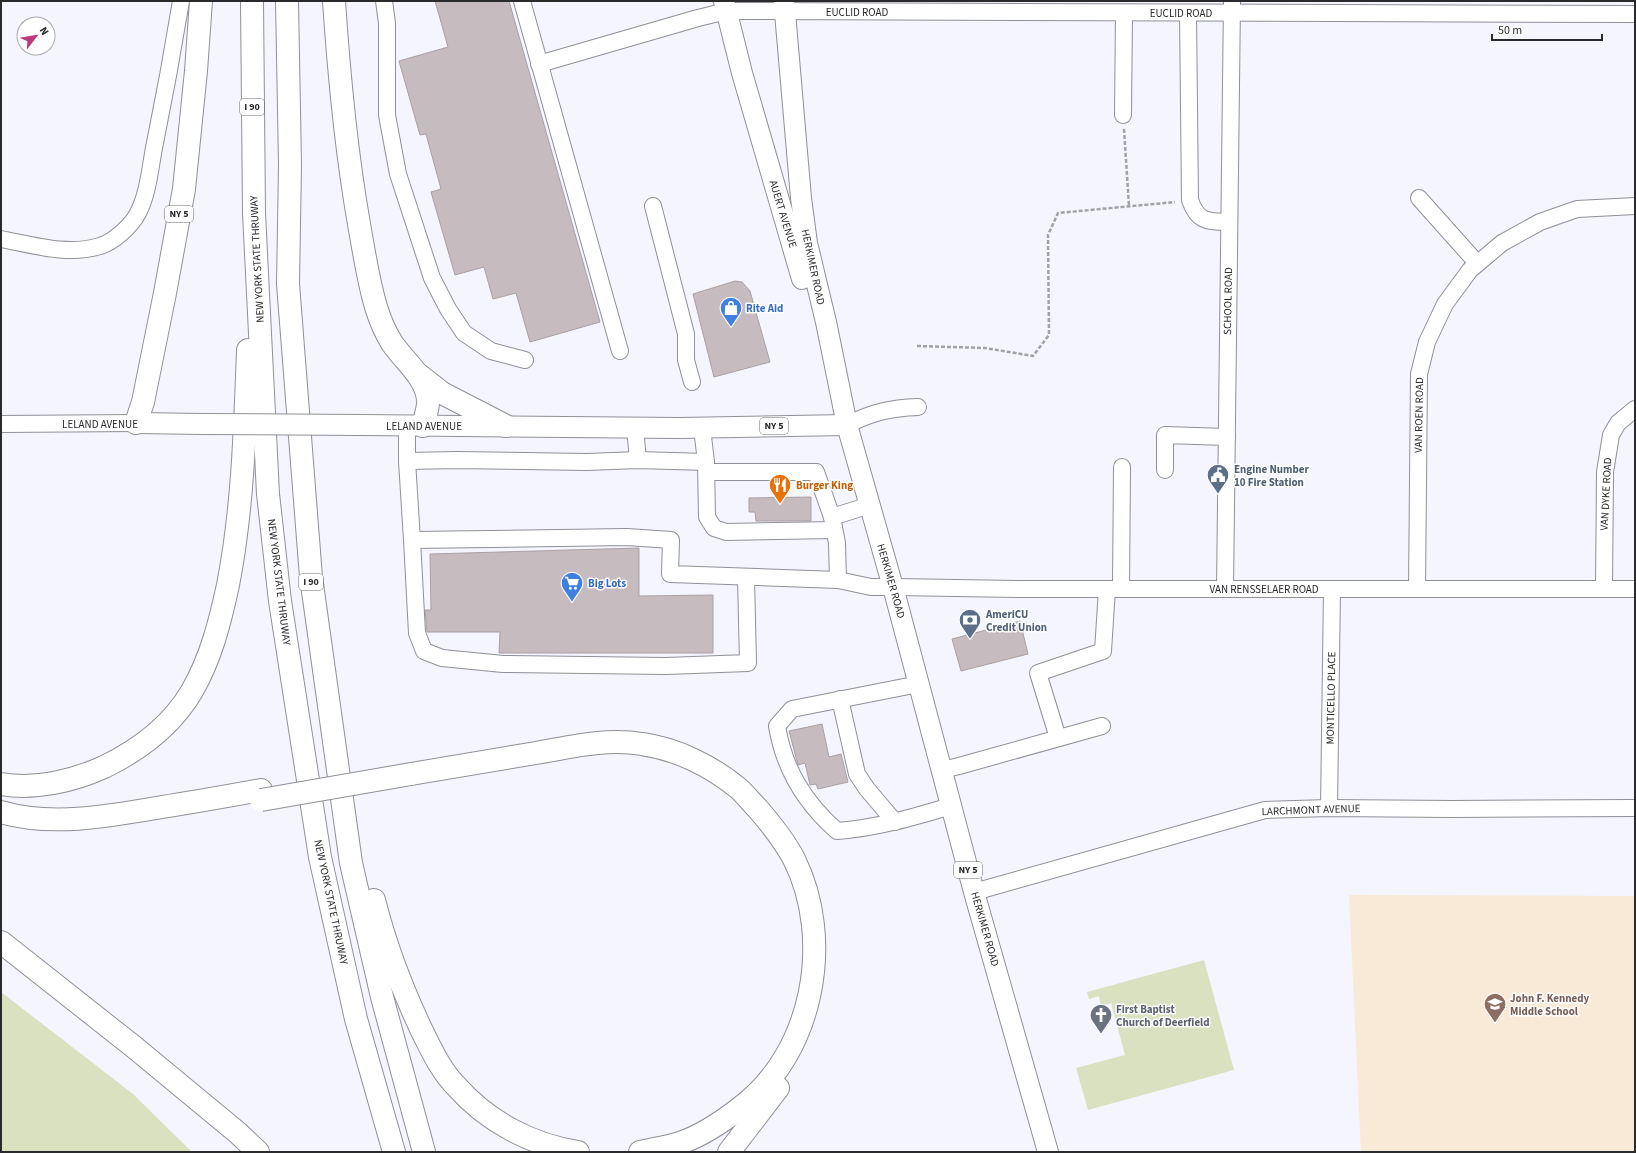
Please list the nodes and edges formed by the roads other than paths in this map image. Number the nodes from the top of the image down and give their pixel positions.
1 (181, 1) edge
2 (201, 1) edge
3 (252, 1) edge
4 (287, 1) edge
5 (334, 1) edge
6 (384, 1) edge
7 (522, 1) edge
8 (726, 6) edge
9 (784, 6) edge
10 (876, 6) edge
11 (1028, 7) edge
12 (1232, 7) edge
13 (1331, 7) edge
14 (1124, 13) junction
15 (1188, 13) junction
16 (1635, 14) edge
17 (539, 64) junction
18 (1123, 115) road end
19 (1419, 198) dead end
20 (653, 206) dead end
21 (1635, 206) edge
22 (254, 213) junction
23 (1229, 222) junction
24 (1, 239) edge
25 (1477, 263) junction
26 (620, 351) dead end
27 (525, 360) dead end
28 (416, 373) junction
29 (692, 382) dead end
30 (918, 407) dead end
31 (1635, 409) edge
32 (136, 423) junction
33 (1, 424) edge
34 (847, 425) junction
35 (415, 426) junction
36 (506, 426) junction
37 (635, 428) junction
38 (702, 428) junction
39 (1227, 437) junction
40 (638, 460) junction
41 (407, 461) junction
42 (706, 467) junction
43 (1122, 467) dead end
44 (1165, 470) dead end
45 (870, 505) junction
46 (833, 523) junction
47 (412, 540) junction
48 (746, 577) junction
49 (838, 580) junction
50 (893, 587) junction
51 (1114, 589) junction
52 (1225, 589) junction
53 (1332, 589) junction
54 (1416, 589) junction
55 (1604, 589) junction
56 (1635, 589) edge
57 (919, 684) junction
58 (840, 699) junction
59 (1102, 726) dead end
60 (1058, 738) junction
61 (410, 769) junction
62 (942, 770) junction
63 (1, 784) edge
64 (261, 795) junction
65 (343, 805) junction
66 (951, 806) junction
67 (1329, 808) junction
68 (1635, 808) edge
69 (1, 812) edge
70 (895, 822) junction
71 (1, 824) edge
72 (974, 892) junction
73 (1, 942) edge
74 (258, 1152) edge
75 (394, 1152) edge
76 (424, 1152) edge
77 (578, 1152) edge
78 (640, 1152) edge
79 (729, 1152) edge
80 (1048, 1152) edge

1 - 24 street
2 - 32 highway, NY 5
3 - 22 highway, NEW YORK STATE THRUWAY / I 90
4 - 65 highway, I 90
5 - 28 highway, NY 5
6 - 27 street
7 - 17 street
8 - 9 street, EUCLID ROAD
8 - 17 street, EUCLID ROAD
8 - 34 main road, AUERT AVENUE
9 - 10 street, EUCLID ROAD
9 - 34 main road, HERKIMER ROAD
10 - 11 street, EUCLID ROAD
11 - 14 street, EUCLID ROAD
12 - 13 street, EUCLID ROAD
12 - 15 street, EUCLID ROAD
12 - 23 street, SCHOOL ROAD
13 - 16 street, EUCLID ROAD
14 - 15 street, EUCLID ROAD
14 - 18 street
15 - 23 street
17 - 26 street
19 - 25 street
20 - 29 street
21 - 25 street, VAN ROEN ROAD
22 - 63 highway
22 - 75 highway, NEW YORK STATE THRUWAY / I 90
23 - 39 street, SCHOOL ROAD
25 - 54 street, VAN ROEN ROAD
28 - 35 highway
28 - 36 highway, NY 5
30 - 34 street
31 - 55 street, VAN DYKE ROAD
32 - 33 street, LELAND AVENUE
32 - 35 main road, LELAND AVENUE / NY 5, bridge
34 - 38 main road, LELAND AVENUE / NY 5
34 - 45 main road, HERKIMER ROAD / NY 5
35 - 36 main road, LELAND AVENUE / NY 5
35 - 41 street
36 - 37 main road, LELAND AVENUE / NY 5
37 - 38 main road, LELAND AVENUE / NY 5
37 - 40 street
38 - 42 street
39 - 44 street
39 - 52 street, SCHOOL ROAD
40 - 41 street
40 - 42 street
41 - 47 street
42 - 46 street
42 - 46 street
43 - 51 street
45 - 46 street
45 - 50 main road, HERKIMER ROAD / NY 5
46 - 49 street
47 - 48 street, VAN RENSSELAER ROAD
47 - 48 street
48 - 49 street, VAN RENSSELAER ROAD
49 - 50 street, VAN RENSSELAER ROAD
50 - 51 street, VAN RENSSELAER ROAD
50 - 57 main road, HERKIMER ROAD / NY 5
51 - 52 street, VAN RENSSELAER ROAD
51 - 60 street
52 - 53 street, VAN RENSSELAER ROAD
53 - 54 street, VAN RENSSELAER ROAD
53 - 67 street, MONTICELLO PLACE
54 - 55 street, VAN RENSSELAER ROAD
55 - 56 street, VAN RENSSELAER ROAD
57 - 58 street
57 - 62 main road, HERKIMER ROAD / NY 5
58 - 70 street
58 - 70 street
59 - 60 street
60 - 62 street
61 - 64 highway, bridge
61 - 78 highway
61 - 79 highway
62 - 66 main road, HERKIMER ROAD / NY 5
64 - 69 highway
64 - 71 highway
65 - 76 highway, I 90
65 - 77 highway
66 - 70 street
66 - 72 main road, HERKIMER ROAD / NY 5
67 - 68 street, LARCHMONT AVENUE
67 - 72 street, LARCHMONT AVENUE
72 - 80 main road, HERKIMER ROAD / NY 5
73 - 74 highway

